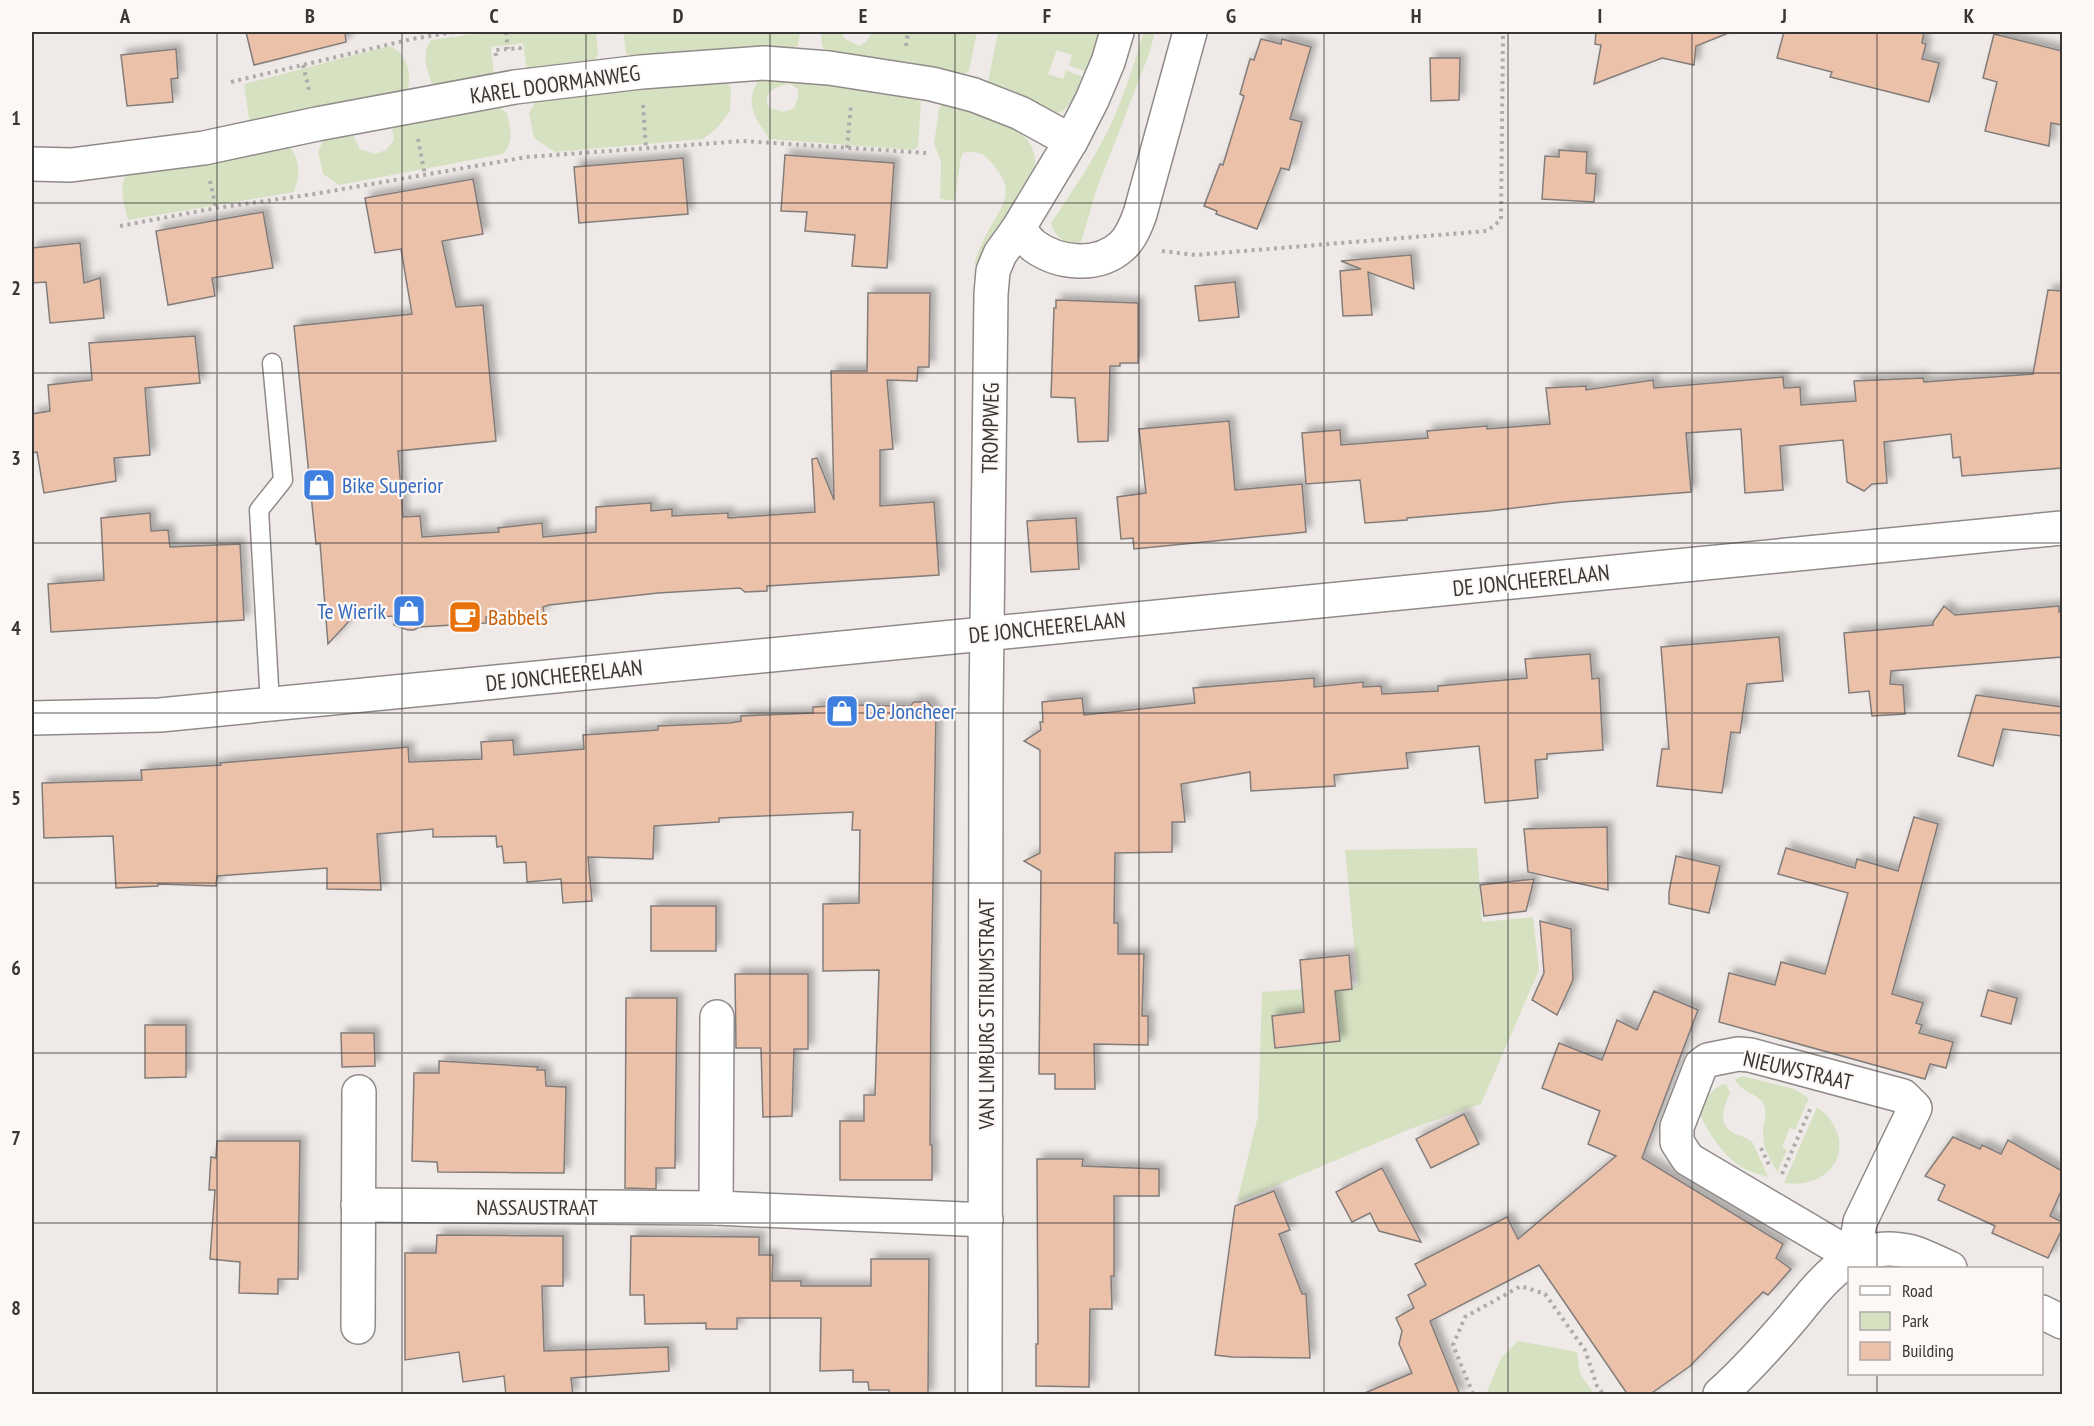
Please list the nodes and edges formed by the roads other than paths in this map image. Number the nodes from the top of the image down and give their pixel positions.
1 (1117, 32) edge
2 (1191, 32) edge
3 (1071, 141) junction
4 (32, 164) edge
5 (1018, 229) junction
6 (272, 363) dead end
7 (2062, 528) edge
8 (987, 633) junction
9 (270, 704) junction
10 (32, 718) edge
11 (717, 1017) dead end
12 (359, 1092) dead end
13 (358, 1205) junction
14 (716, 1208) junction
15 (986, 1220) junction
16 (1854, 1257) junction
17 (1946, 1267) edge
18 (2043, 1312) edge
19 (2062, 1322) edge
20 (358, 1327) dead end
21 (985, 1395) edge
22 (1720, 1395) edge

1 - 3 street, TROMPWEG
2 - 5 street
3 - 4 street, KAREL DOORMANWEG
3 - 5 street, TROMPWEG
5 - 8 street, TROMPWEG
6 - 9 lane
7 - 8 street, DE JONCHEERELAAN
8 - 9 street, DE JONCHEERELAAN
8 - 15 street, VAN LIMBURG STIRUMSTRAAT
9 - 10 street, DE JONCHEERELAAN
11 - 14 street
12 - 13 street
13 - 14 street, NASSAUSTRAAT
13 - 20 street
14 - 15 street, NASSAUSTRAAT
15 - 21 street, VAN LIMBURG STIRUMSTRAAT
16 - 16 street, NIEUWSTRAAT
16 - 17 street
16 - 22 street
18 - 19 street

